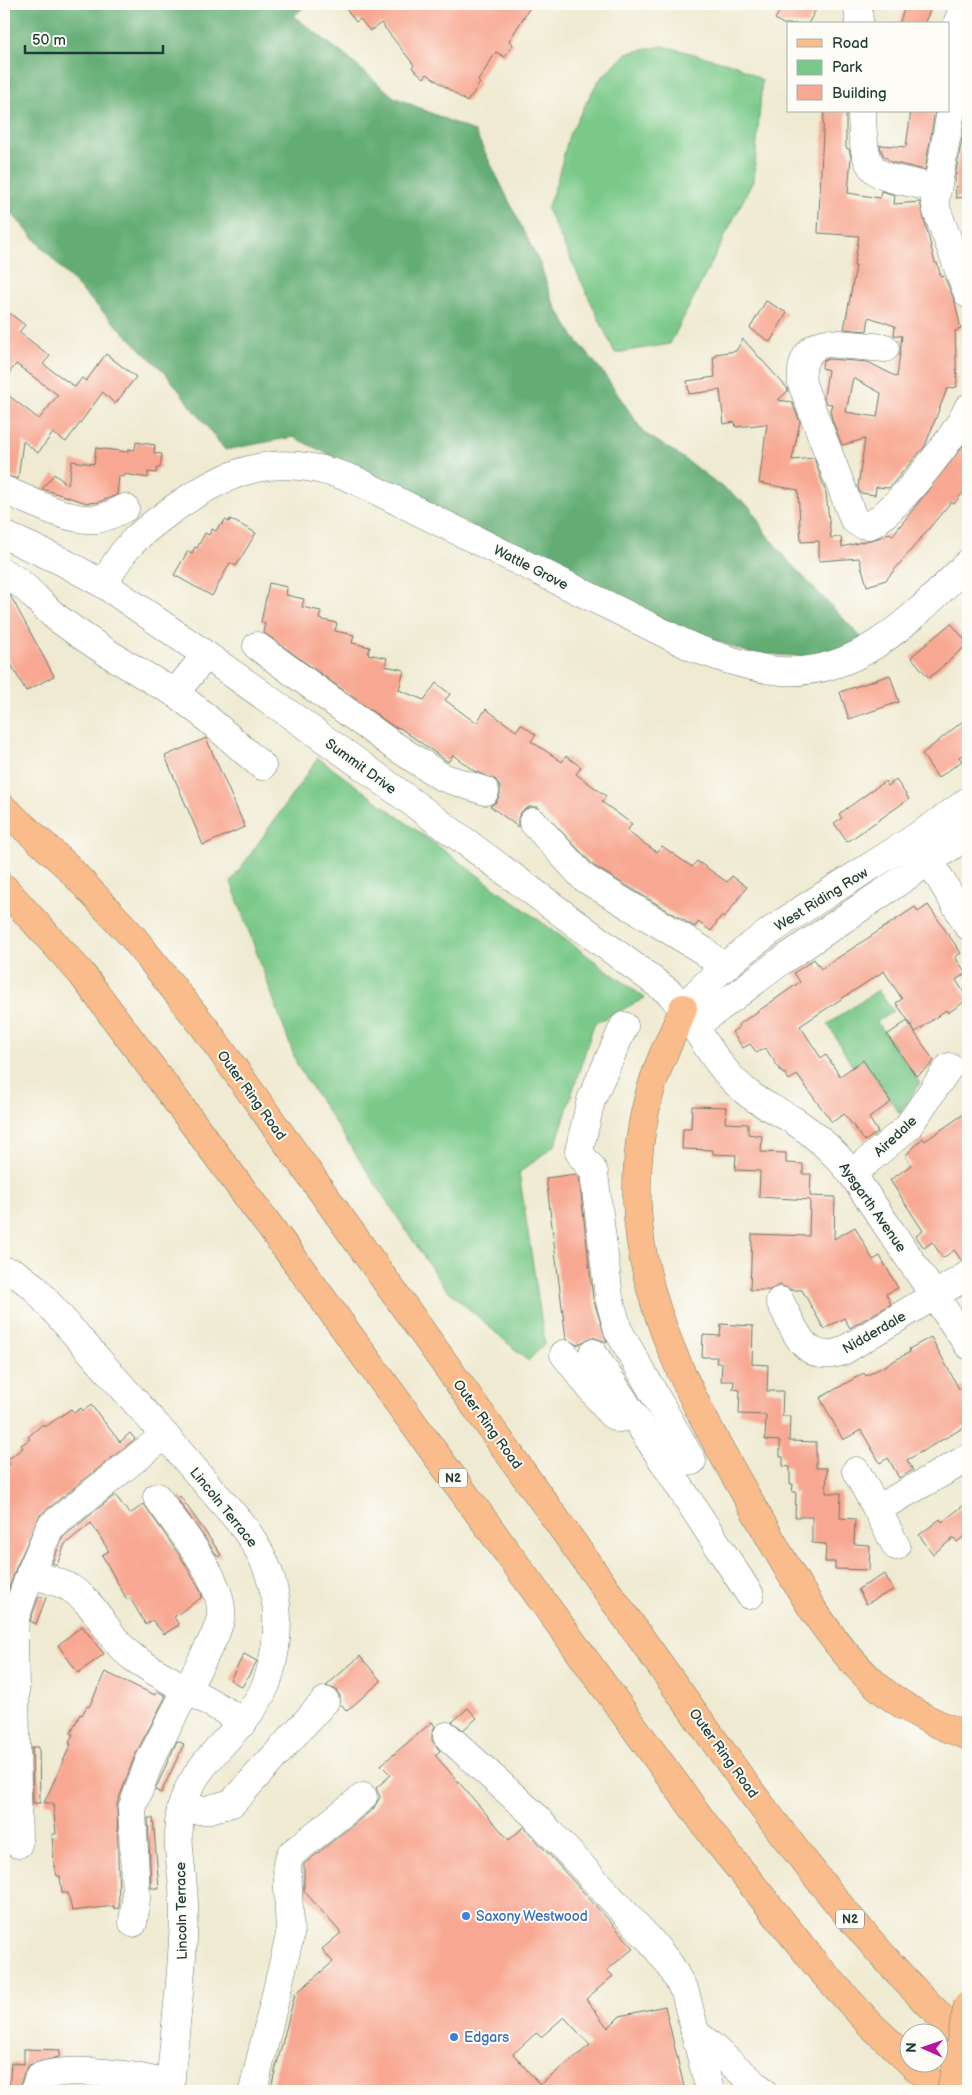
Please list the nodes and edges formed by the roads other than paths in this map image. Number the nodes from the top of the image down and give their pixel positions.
1 (858, 4) edge
2 (965, 4) edge
3 (859, 22) edge
4 (862, 112) edge
5 (936, 188) junction
6 (968, 294) edge
7 (885, 348) dead end
8 (968, 408) edge
9 (13, 494) edge
10 (125, 508) dead end
11 (7, 536) edge
12 (968, 563) edge
13 (4, 573) edge
14 (105, 585) junction
15 (256, 646) dead end
16 (206, 655) junction
17 (175, 693) junction
18 (390, 743) junction
19 (262, 766) dead end
20 (371, 772) junction
21 (485, 791) dead end
22 (968, 802) edge
23 (4, 809) edge
24 (533, 822) dead end
25 (968, 835) edge
26 (923, 850) junction
27 (958, 887) edge
28 (4, 888) edge
29 (968, 926) edge
30 (724, 968) junction
31 (684, 1023) junction
32 (624, 1026) dead end
33 (949, 1067) dead end
34 (852, 1174) junction
35 (4, 1271) edge
36 (968, 1275) edge
37 (935, 1296) junction
38 (780, 1301) dead end
39 (968, 1345) edge
40 (593, 1353) dead end
41 (564, 1354) dead end
42 (634, 1416) junction
43 (660, 1432) junction
44 (165, 1435) junction
45 (718, 1446) junction
46 (968, 1458) edge
47 (682, 1467) junction
48 (856, 1471) dead end
49 (157, 1497) dead end
50 (876, 1509) junction
51 (896, 1546) dead end
52 (30, 1574) junction
53 (750, 1595) dead end
54 (187, 1689) junction
55 (325, 1701) dead end
56 (243, 1722) junction
57 (447, 1736) dead end
58 (968, 1736) edge
59 (363, 1797) dead end
60 (181, 1810) junction
61 (18, 1844) dead end
62 (133, 1923) dead end
63 (968, 2004) edge
64 (695, 2032) junction
65 (968, 2043) edge
66 (900, 2052) edge
67 (921, 2072) edge
68 (81, 2082) edge
69 (752, 2086) edge
70 (165, 2088) edge
71 (34, 2091) edge
72 (253, 2091) edge
73 (710, 2091) edge
74 (941, 2091) edge
75 (951, 2091) edge

1 - 3 street
2 - 5 street
4 - 5 street
5 - 6 street
7 - 8 street
9 - 10 street
9 - 11 street
11 - 14 street, Summit Drive
12 - 14 street, Wattle Grove
13 - 17 street
14 - 16 street, Summit Drive
15 - 18 street
16 - 17 street
16 - 20 street, Summit Drive
17 - 19 street
18 - 20 street
18 - 21 street
20 - 31 street, Summit Drive
22 - 26 street, West Riding Row
23 - 65 main road, Outer Ring Road / N2
24 - 30 street
25 - 26 street, West Riding Row
26 - 27 street
26 - 30 street, West Riding Row
26 - 31 street, West Riding Row
27 - 29 street
28 - 66 main road, N2
30 - 31 street, West Riding Row
31 - 34 street, Aysgarth Avenue
31 - 45 main road
32 - 43 street
33 - 34 street, Airedale
34 - 37 street, Aysgarth Avenue
35 - 44 street, Lincoln Terrace
36 - 37 street, Nidderdale
37 - 38 street, Nidderdale
37 - 39 street, Aysgarth Avenue
40 - 42 street
41 - 42 street
42 - 43 street
43 - 47 street
44 - 52 street
44 - 56 street, Lincoln Terrace
45 - 47 street
45 - 58 main road
46 - 50 street
47 - 53 street
48 - 50 street
49 - 54 street
50 - 51 street
52 - 54 street
52 - 61 street
54 - 56 street
54 - 62 street
55 - 60 street
56 - 60 street, Lincoln Terrace
57 - 64 street
59 - 72 street
60 - 70 street, Lincoln Terrace
63 - 75 main road, bridge
64 - 69 street
64 - 73 street
67 - 74 main road, N2
68 - 70 street
68 - 71 street

